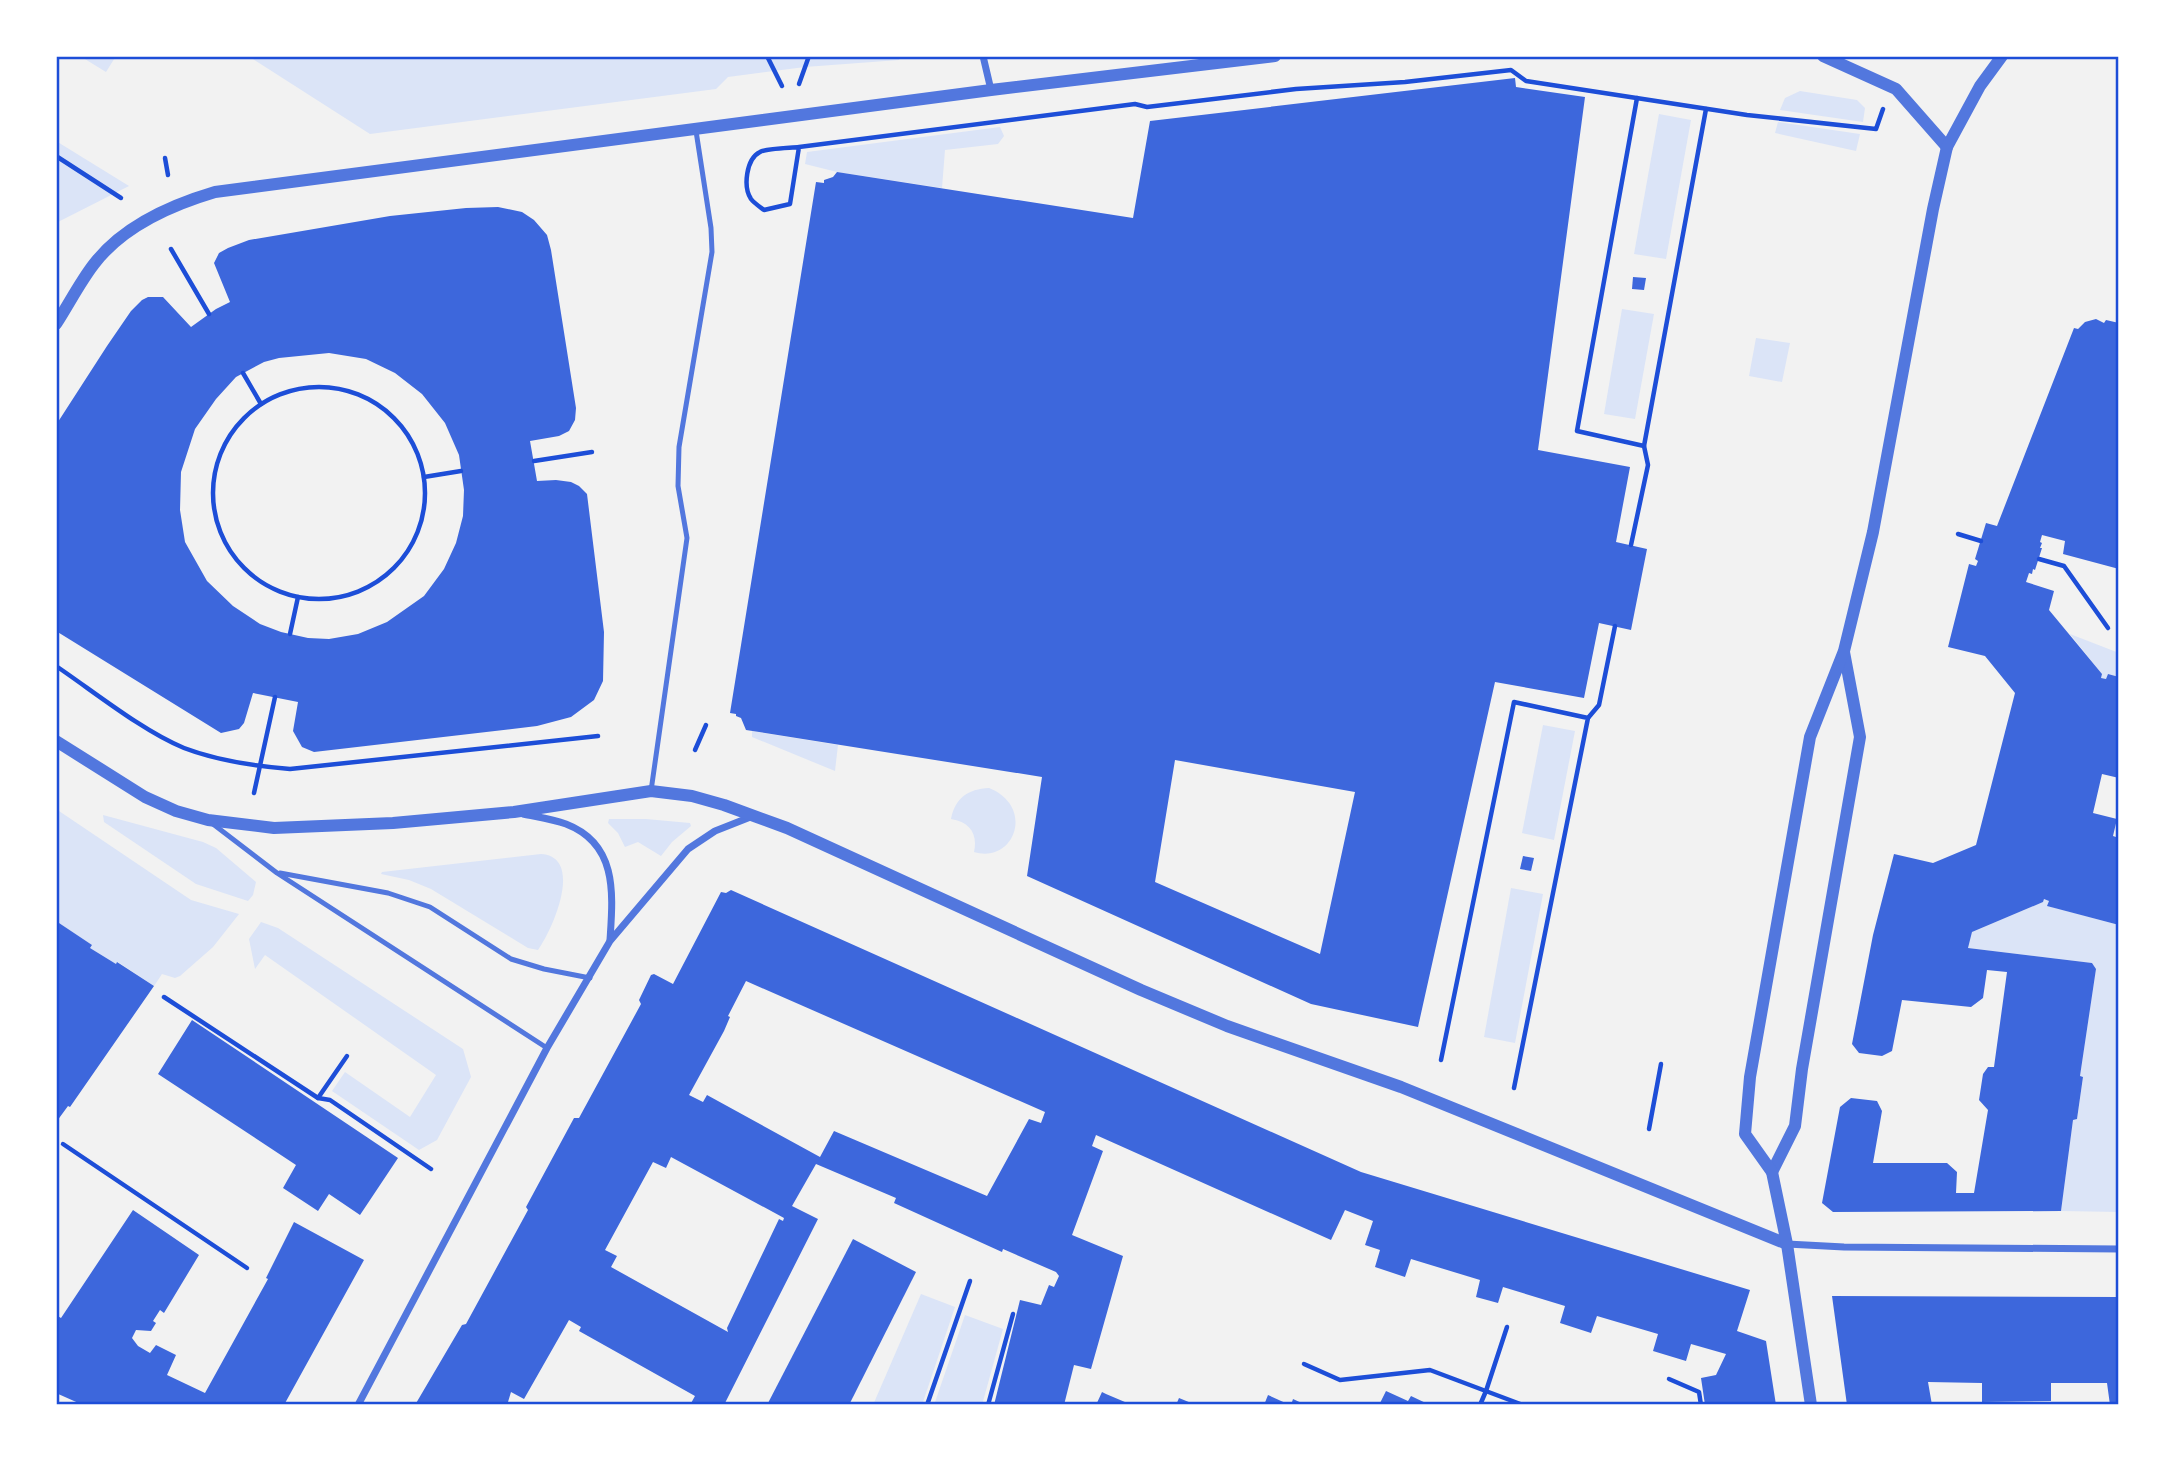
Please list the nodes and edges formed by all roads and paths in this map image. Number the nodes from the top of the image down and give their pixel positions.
1 (767, 56) edge
2 (809, 56) edge
3 (983, 56) edge
4 (1275, 56) edge
5 (1823, 56) edge
6 (2002, 56) edge
7 (799, 84) dead end
8 (782, 86) dead end
9 (991, 90) junction
10 (1637, 98) junction
11 (1887, 102) dead end
12 (1706, 109) junction
13 (696, 131) junction
14 (799, 147) junction
15 (1947, 147) junction
16 (56, 156) edge
17 (165, 158) dead end
18 (168, 175) dead end
19 (121, 198) dead end
20 (171, 249) dead end
21 (209, 314) dead end
22 (56, 324) edge
23 (243, 373) dead end
24 (261, 404) junction
25 (1644, 446) junction
26 (592, 452) dead end
27 (534, 461) dead end
28 (461, 471) dead end
29 (424, 477) junction
30 (1958, 534) dead end
31 (1981, 541) dead end
32 (1632, 545) dead end
33 (2039, 559) dead end
34 (298, 597) junction
35 (1615, 626) dead end
36 (2108, 628) dead end
37 (289, 634) dead end
38 (1844, 651) junction
39 (56, 666) edge
40 (275, 697) dead end
41 (1588, 718) junction
42 (706, 725) dead end
43 (597, 736) dead end
44 (56, 741) edge
45 (695, 750) dead end
46 (260, 767) junction
47 (651, 791) junction
48 (254, 793) dead end
49 (514, 812) junction
50 (754, 815) junction
51 (208, 820) junction
52 (277, 873) junction
53 (610, 941) junction
54 (590, 978) junction
55 (164, 997) dead end
56 (547, 1048) junction
57 (347, 1056) dead end
58 (1441, 1060) dead end
59 (1661, 1064) dead end
60 (1514, 1088) dead end
61 (318, 1098) junction
62 (1649, 1129) dead end
63 (63, 1144) dead end
64 (431, 1169) dead end
65 (1772, 1172) junction
66 (1787, 1244) junction
67 (2119, 1249) edge
68 (247, 1268) dead end
69 (970, 1281) dead end
70 (1013, 1314) dead end
71 (1507, 1327) dead end
72 (1304, 1364) dead end
73 (1669, 1379) dead end
74 (1486, 1391) junction
75 (358, 1405) edge
76 (928, 1405) edge
77 (988, 1405) edge
78 (1480, 1405) edge
79 (1523, 1405) edge
80 (1701, 1405) edge
81 (1811, 1405) edge

1 - 8 path
2 - 7 path
3 - 9 street
4 - 9 street
5 - 15 street
6 - 15 street
9 - 13 street
10 - 12 path
10 - 14 path
10 - 25 path
11 - 12 path
12 - 25 path
13 - 22 street
13 - 47 lane
14 - 14 path
15 - 38 street
16 - 19 path
17 - 18 path
20 - 21 path
23 - 24 path
24 - 29 path
24 - 34 path
25 - 32 path
26 - 27 path
28 - 29 path
29 - 34 path
30 - 31 path
33 - 36 path
34 - 37 path
35 - 41 path
38 - 65 street
38 - 65 street
39 - 46 path
40 - 46 path
41 - 58 path
41 - 60 path
42 - 45 path
43 - 46 path
44 - 51 street
46 - 48 path
47 - 49 street
47 - 50 street
49 - 51 street
49 - 53 street
50 - 53 street
50 - 66 street
51 - 52 lane
52 - 54 lane
52 - 56 lane
53 - 54 street
54 - 56 street
55 - 61 path
56 - 75 street
57 - 61 path
59 - 62 path
61 - 64 path
63 - 68 path
65 - 66 street
66 - 67 street
66 - 81 street
69 - 76 path
70 - 77 path
71 - 74 path
72 - 74 path
73 - 80 path
74 - 78 path
74 - 79 path

